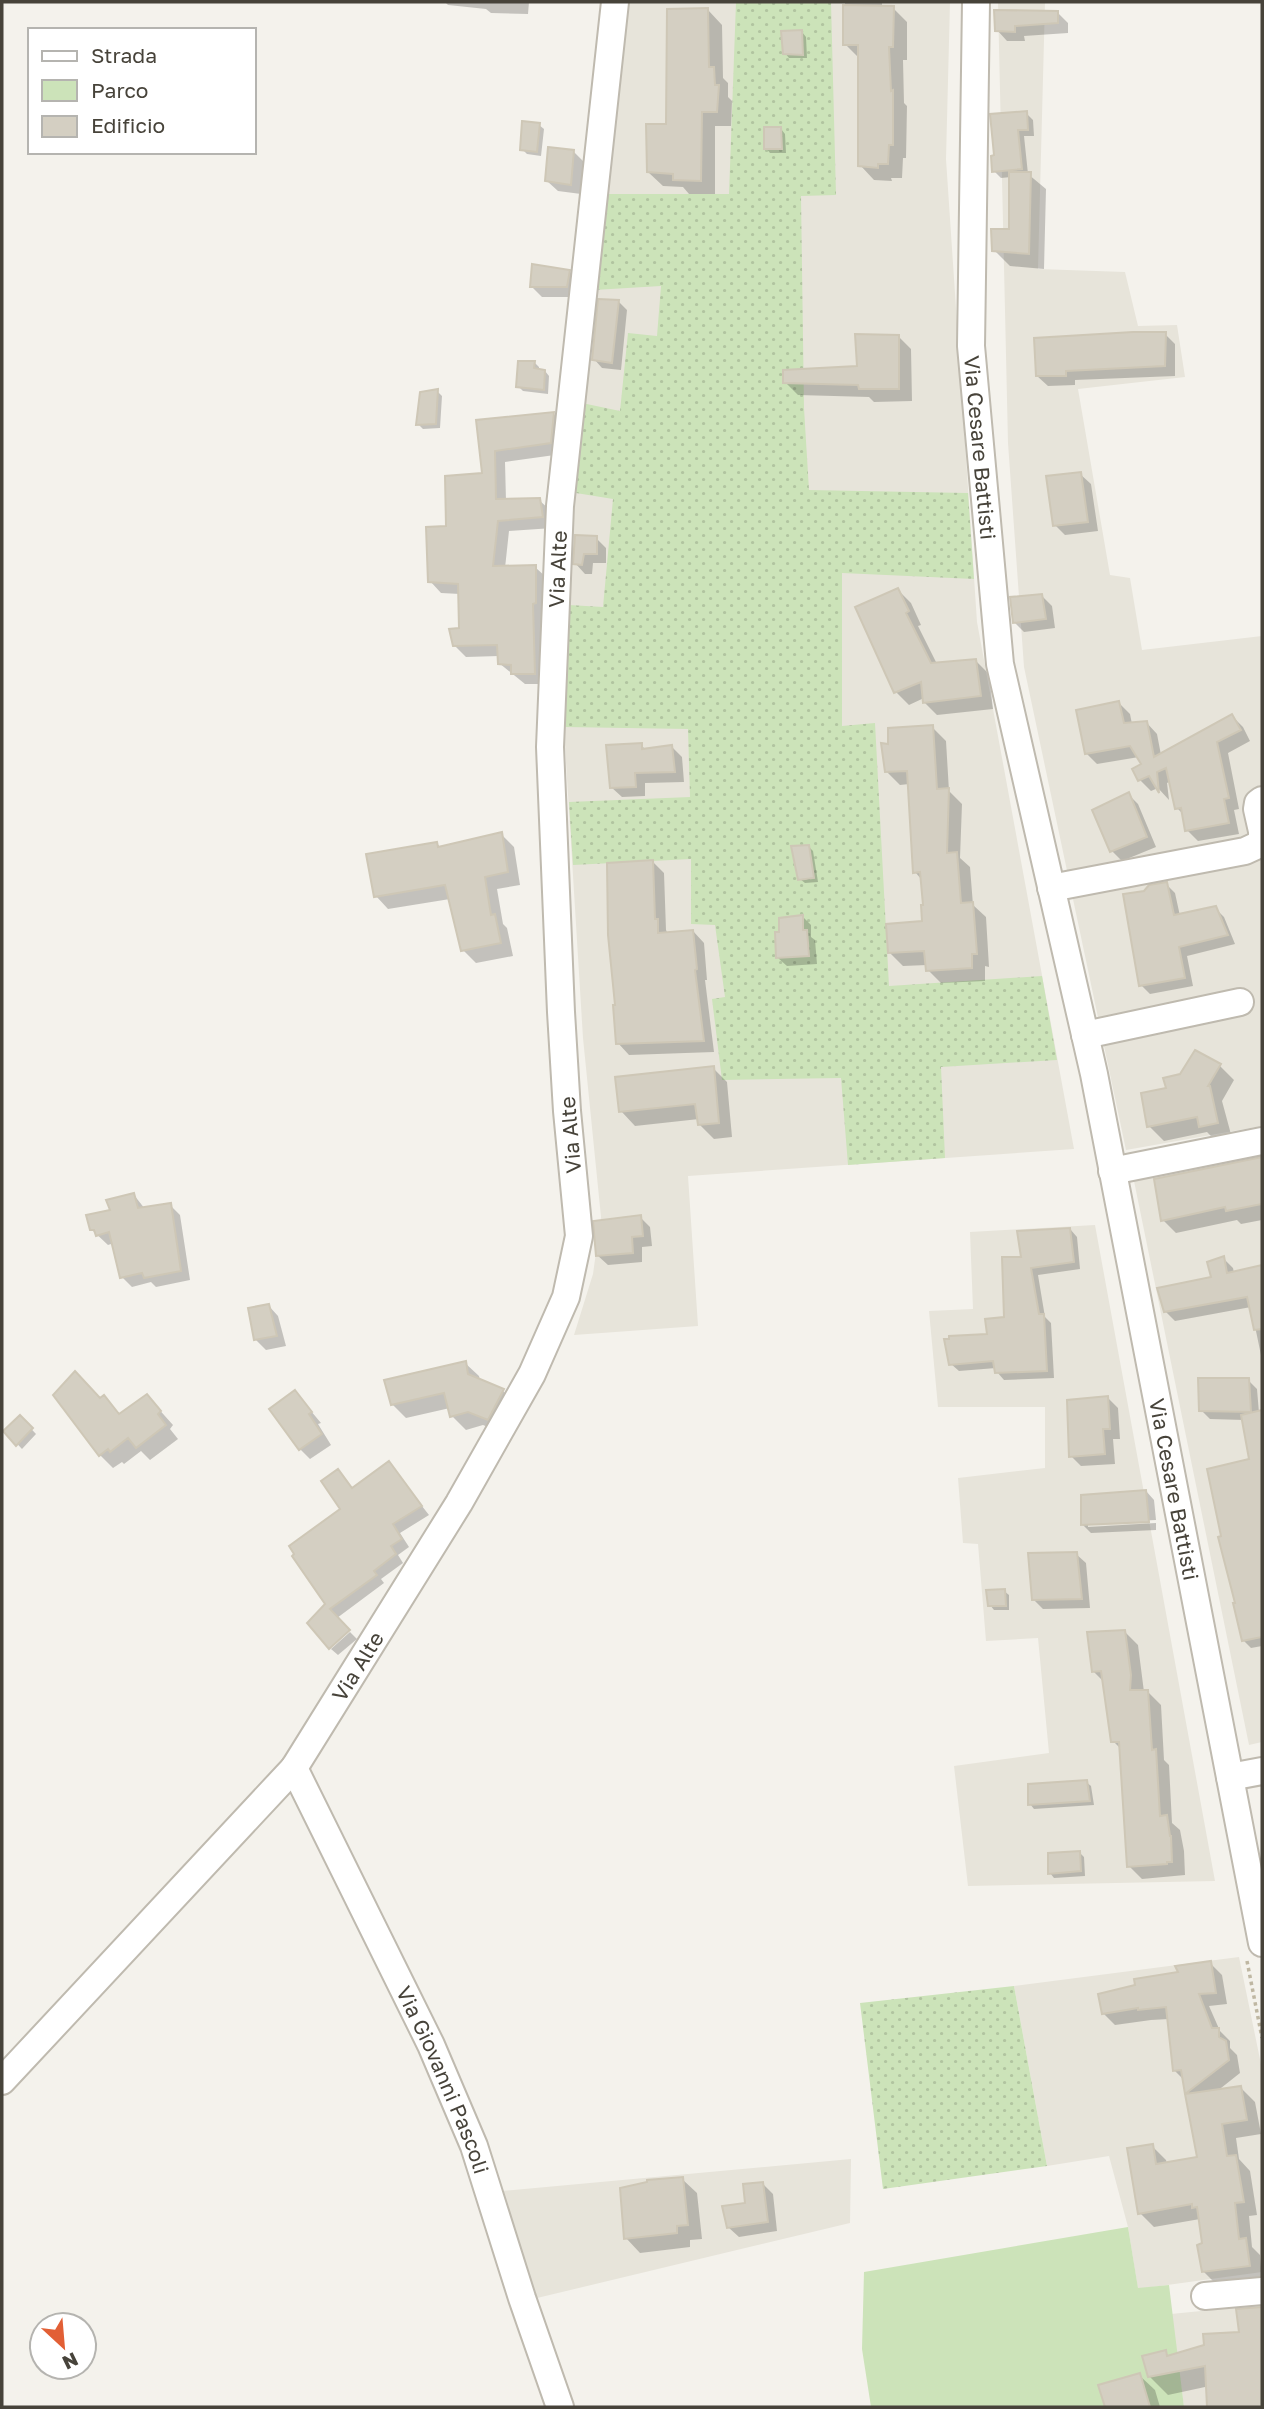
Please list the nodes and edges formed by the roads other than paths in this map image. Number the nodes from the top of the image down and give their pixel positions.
1 (615, 2) edge
2 (976, 2) edge
3 (1262, 800) edge
4 (1262, 834) edge
5 (1051, 888) junction
6 (1240, 1002) dead end
7 (1085, 1035) junction
8 (1262, 1141) edge
9 (1112, 1171) junction
10 (294, 1768) junction
11 (1262, 1772) edge
12 (1230, 1777) junction
13 (1262, 1943) edge
14 (2, 2081) edge
15 (1262, 2291) edge
16 (1205, 2296) dead end
17 (561, 2407) edge

1 - 10 street, Via Alte
2 - 5 street, Via Cesare Battisti
3 - 4 street
4 - 5 street
5 - 7 street, Via Cesare Battisti
6 - 7 street
7 - 9 street, Via Cesare Battisti
8 - 9 street
9 - 12 street, Via Cesare Battisti
10 - 14 street, Via Alte
10 - 17 street, Via Giovanni Pascoli
11 - 12 street
12 - 13 street, Via Cesare Battisti
15 - 16 street

